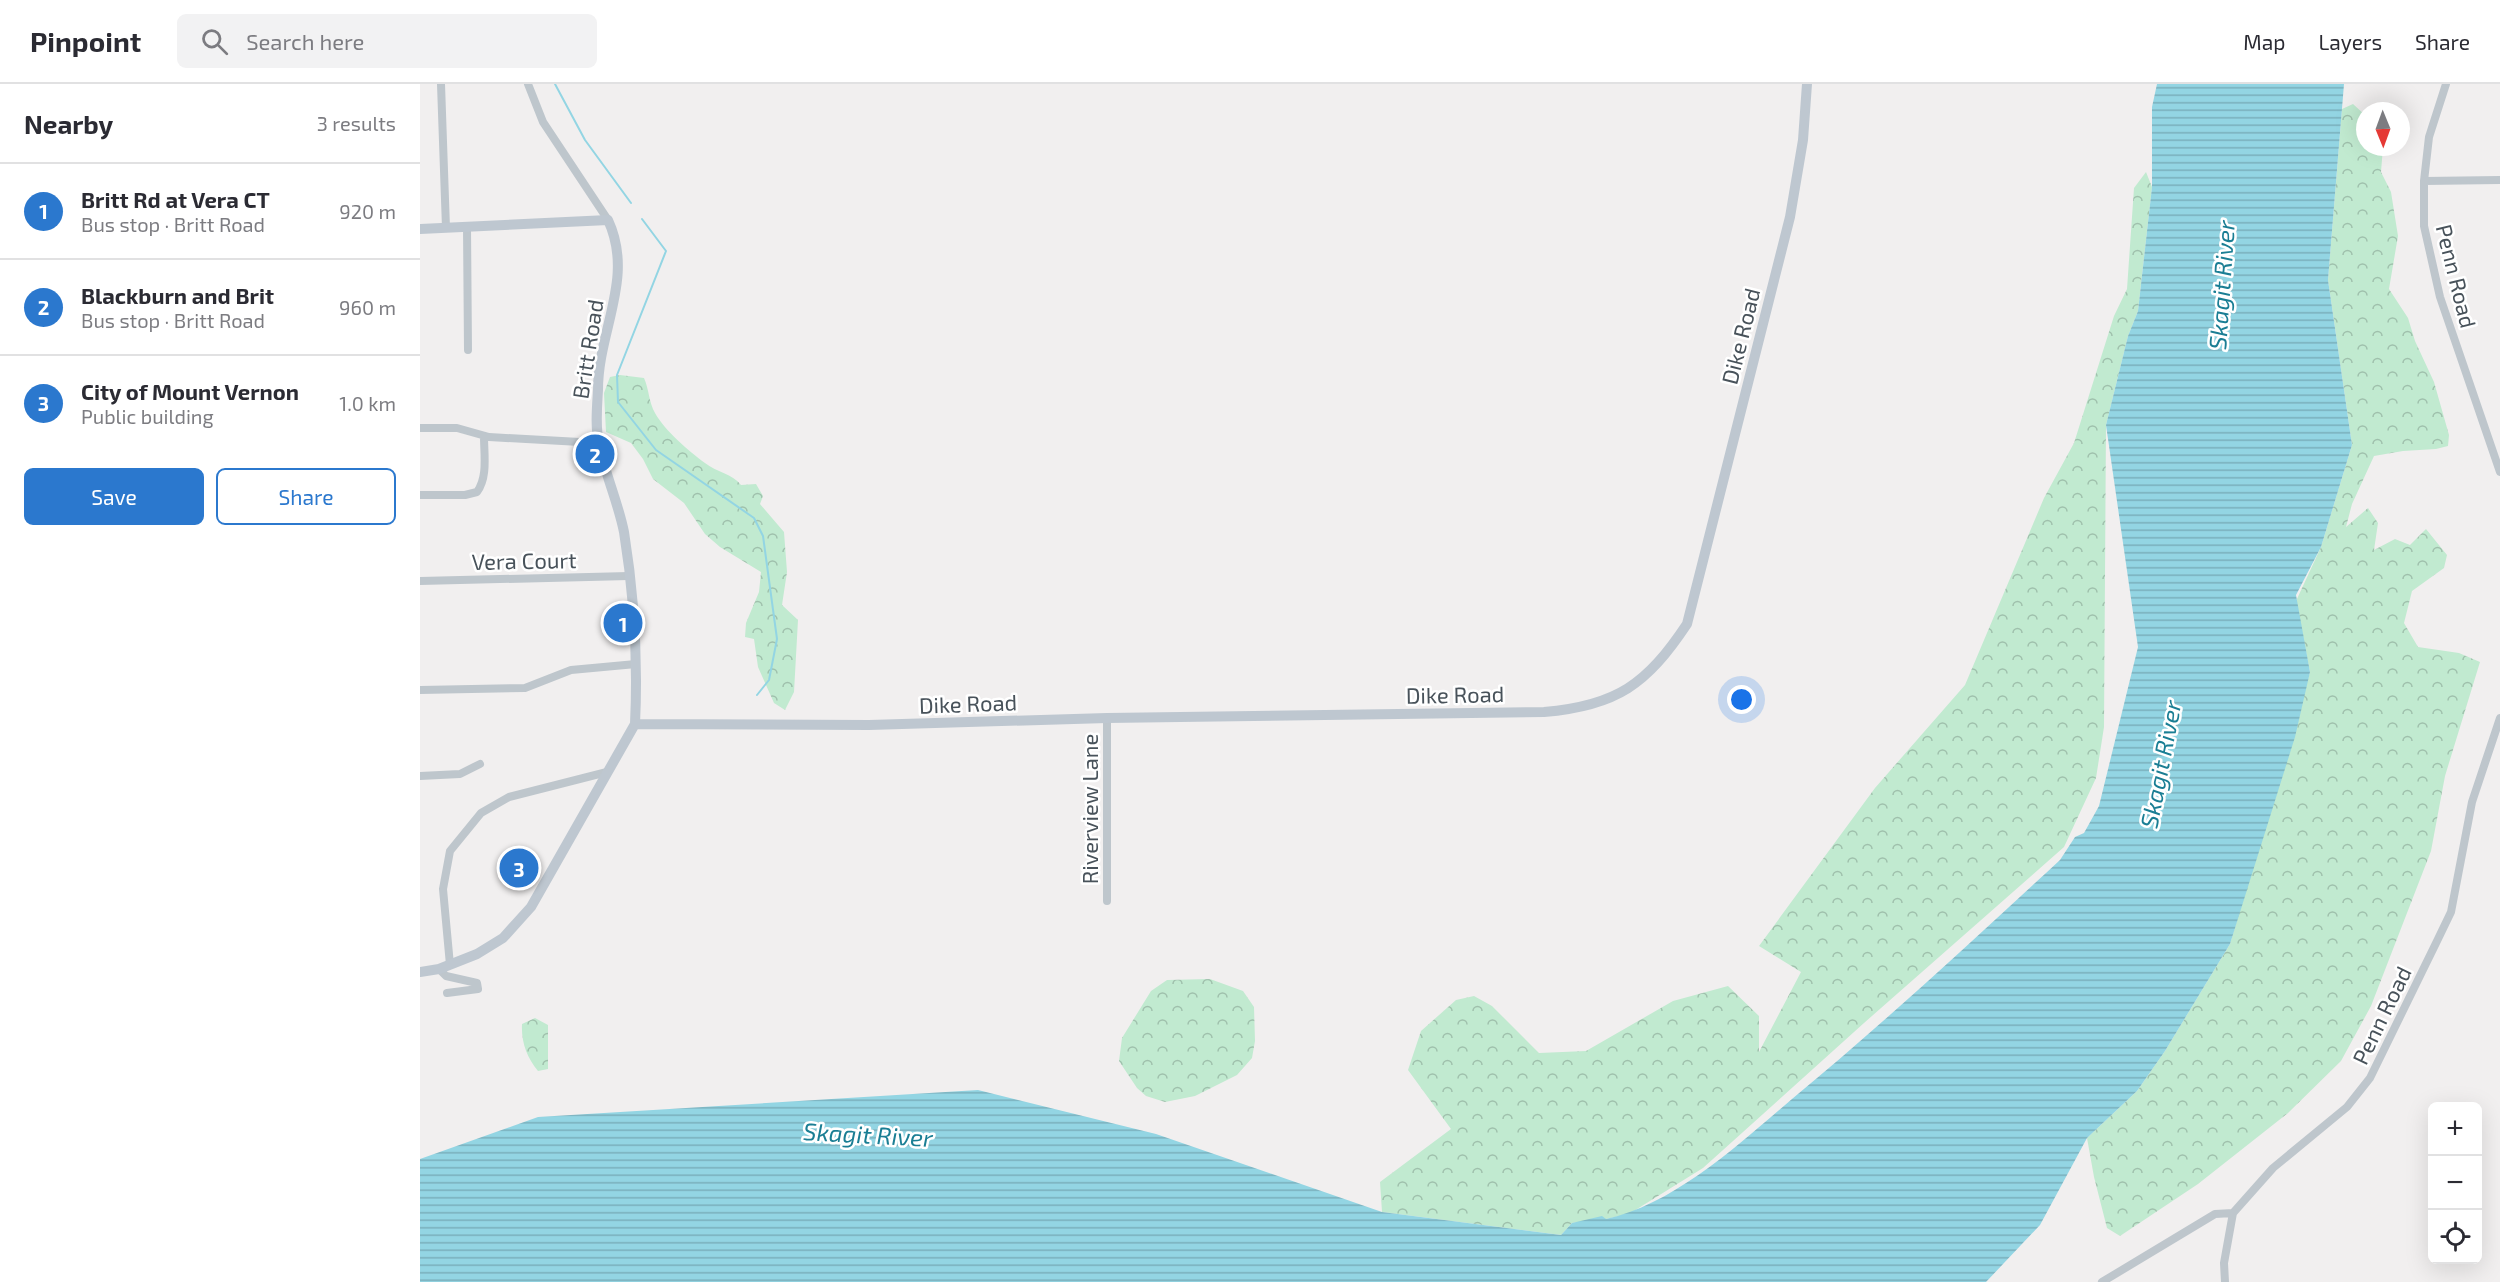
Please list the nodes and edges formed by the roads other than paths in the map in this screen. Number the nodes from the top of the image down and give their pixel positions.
1 (441, 84) edge
2 (528, 84) edge
3 (1807, 84) edge
4 (2446, 84) edge
5 (2500, 180) edge
6 (2424, 181) junction
7 (608, 220) junction
8 (467, 227) junction
9 (446, 228) junction
10 (420, 229) edge
11 (468, 350) dead end
12 (420, 428) edge
13 (484, 436) junction
14 (598, 443) junction
15 (2500, 472) edge
16 (420, 495) edge
17 (629, 576) junction
18 (420, 582) edge
19 (636, 664) junction
20 (420, 690) edge
21 (1107, 718) junction
22 (2500, 718) edge
23 (635, 724) junction
24 (480, 764) dead end
25 (608, 772) junction
26 (420, 776) edge
27 (1107, 900) dead end
28 (450, 965) junction
29 (439, 969) junction
30 (420, 972) edge
31 (447, 993) dead end
32 (2233, 1213) junction
33 (2102, 1282) edge
34 (2225, 1282) edge

1 - 9 street
2 - 7 street, Britt Road
3 - 21 street, Dike Road
4 - 6 street, Penn Road
5 - 6 street
6 - 15 street, Penn Road
7 - 8 street
7 - 14 street, Britt Road
8 - 9 street
8 - 11 street
9 - 10 street
12 - 13 street
13 - 14 street
13 - 16 street
14 - 17 street, Britt Road
17 - 18 street, Vera Court
17 - 19 street, Britt Road
19 - 20 street
19 - 23 street, Britt Road
21 - 23 street, Dike Road
21 - 27 street, Riverview Lane
22 - 32 street, Penn Road
23 - 25 street, Britt Road
24 - 26 street
25 - 28 street, Britt Road
25 - 28 street
28 - 29 street, Britt Road
29 - 30 street, Britt Road
29 - 31 street
32 - 33 street
32 - 34 street

